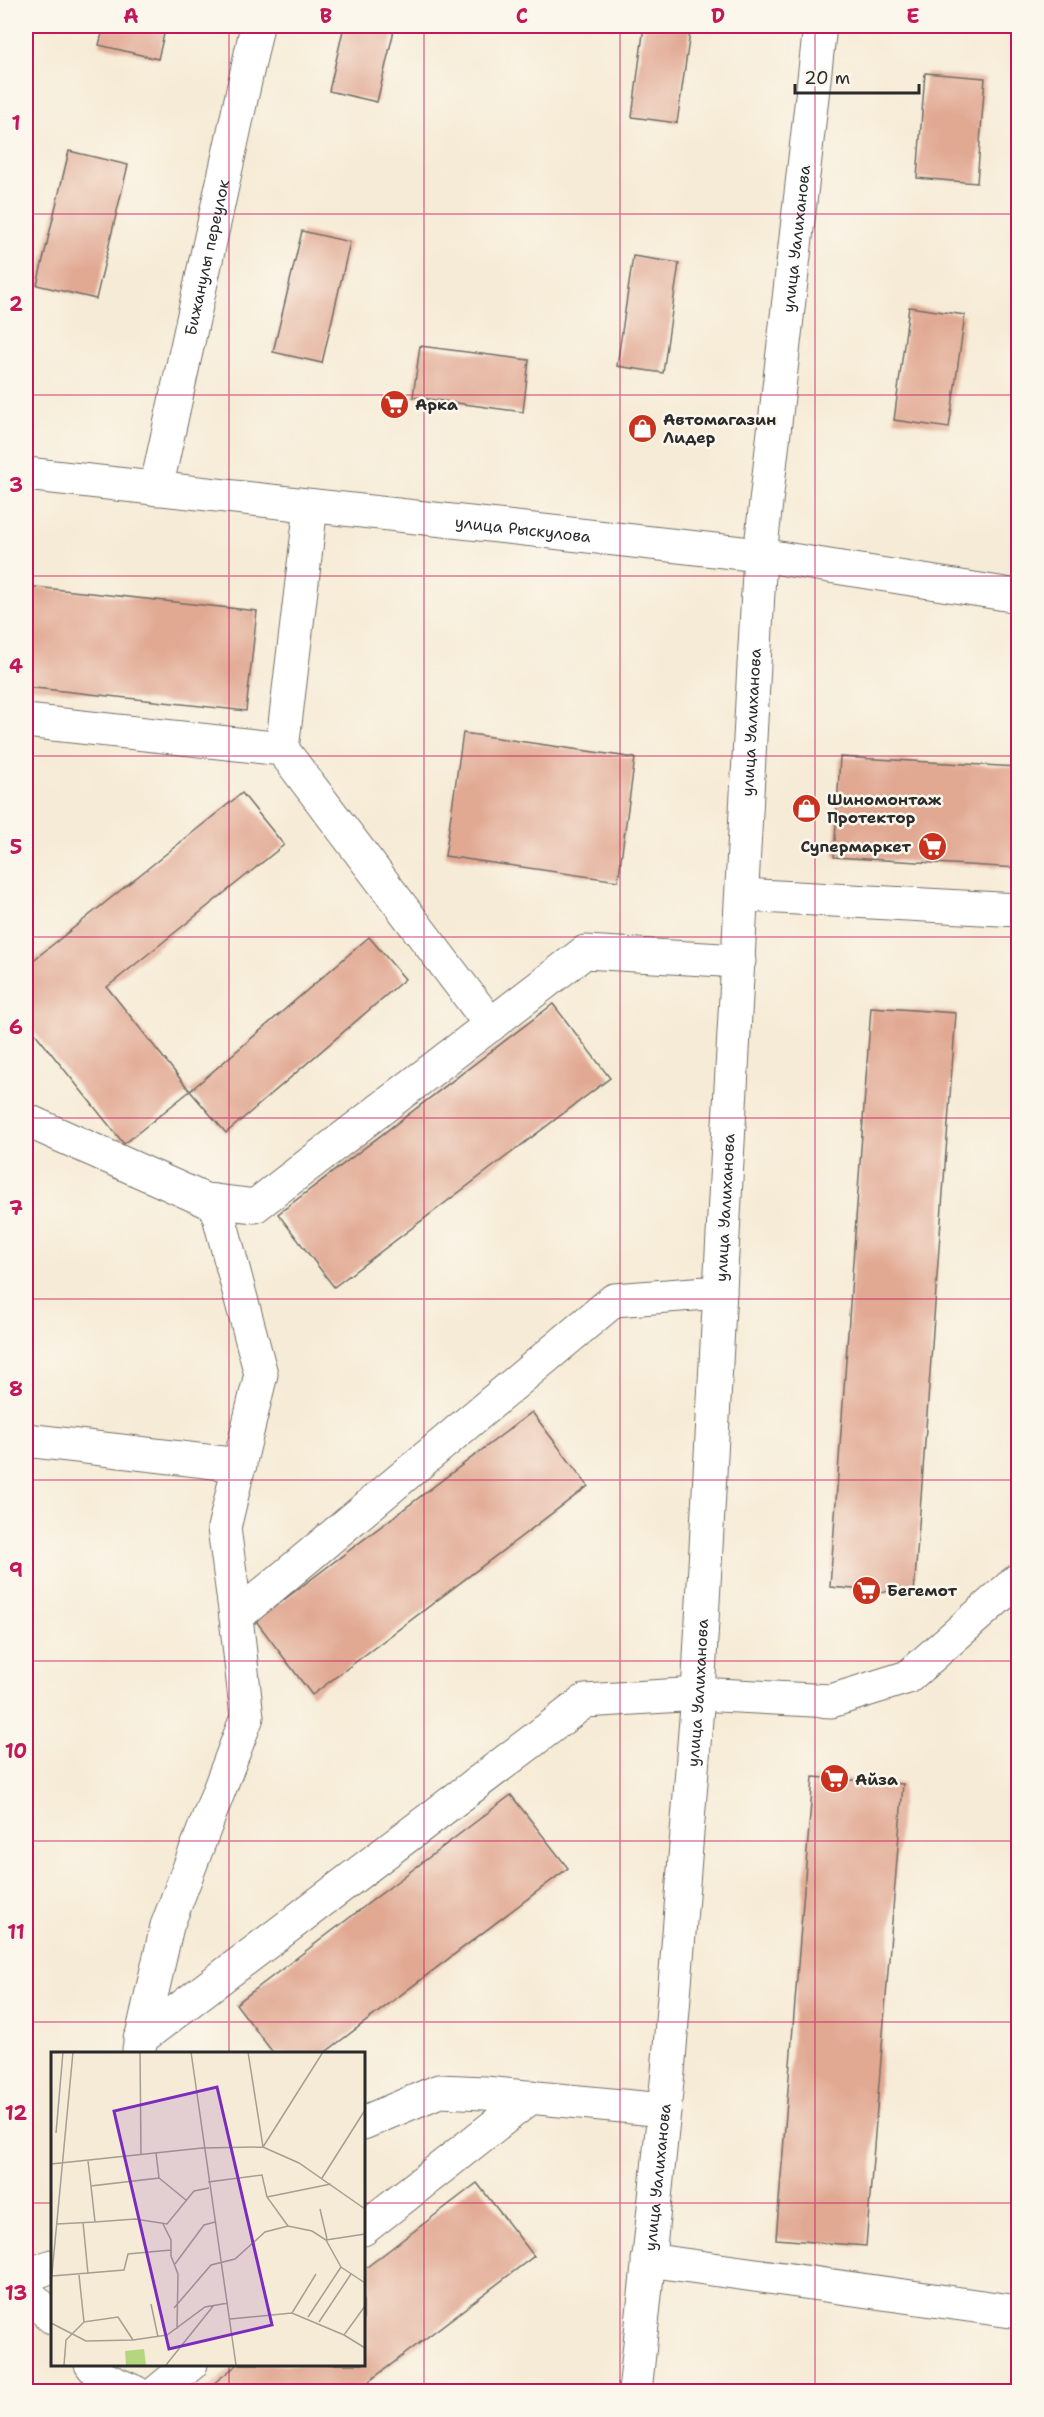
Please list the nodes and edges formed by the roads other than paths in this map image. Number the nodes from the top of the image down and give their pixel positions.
1 (257, 26) edge
2 (820, 26) edge
3 (26, 474) edge
4 (156, 489) junction
5 (311, 506) junction
6 (760, 555) junction
7 (1018, 596) edge
8 (26, 721) edge
9 (282, 749) junction
10 (743, 895) junction
11 (1018, 910) edge
12 (739, 961) junction
13 (491, 1025) junction
14 (26, 1120) edge
15 (215, 1201) junction
16 (720, 1292) junction
17 (26, 1440) edge
18 (240, 1465) junction
19 (1018, 1580) edge
20 (236, 1617) junction
21 (698, 1694) junction
22 (139, 2047) edge
23 (531, 2097) junction
24 (664, 2110) junction
25 (364, 2123) edge
26 (364, 2228) edge
27 (648, 2260) junction
28 (51, 2266) edge
29 (26, 2276) edge
30 (26, 2292) edge
31 (1018, 2312) edge
32 (51, 2317) edge
33 (93, 2366) edge
34 (188, 2366) edge
35 (135, 2391) edge
36 (157, 2391) edge
37 (635, 2391) edge

1 - 4 street, Бижанулы переулок
2 - 6 street, улица Уалиханова
3 - 4 street, улица Рыскулова
4 - 5 street, улица Рыскулова
5 - 6 street, улица Рыскулова
5 - 9 street
6 - 7 street, улица Рыскулова
6 - 10 street, улица Уалиханова
8 - 9 street
9 - 13 street
10 - 11 street
10 - 12 street, улица Уалиханова
12 - 13 street
12 - 16 street, улица Уалиханова
13 - 15 street
14 - 15 street
15 - 18 street
16 - 20 street
16 - 21 street, улица Уалиханова
17 - 18 street
18 - 20 street
19 - 21 street
20 - 22 street
21 - 22 street
21 - 24 street, улица Уалиханова
23 - 24 street
23 - 25 street
23 - 26 street
24 - 27 street, улица Уалиханова
27 - 31 street
27 - 37 street, улица Уалиханова
28 - 29 street
30 - 32 street
33 - 35 street
34 - 36 street

